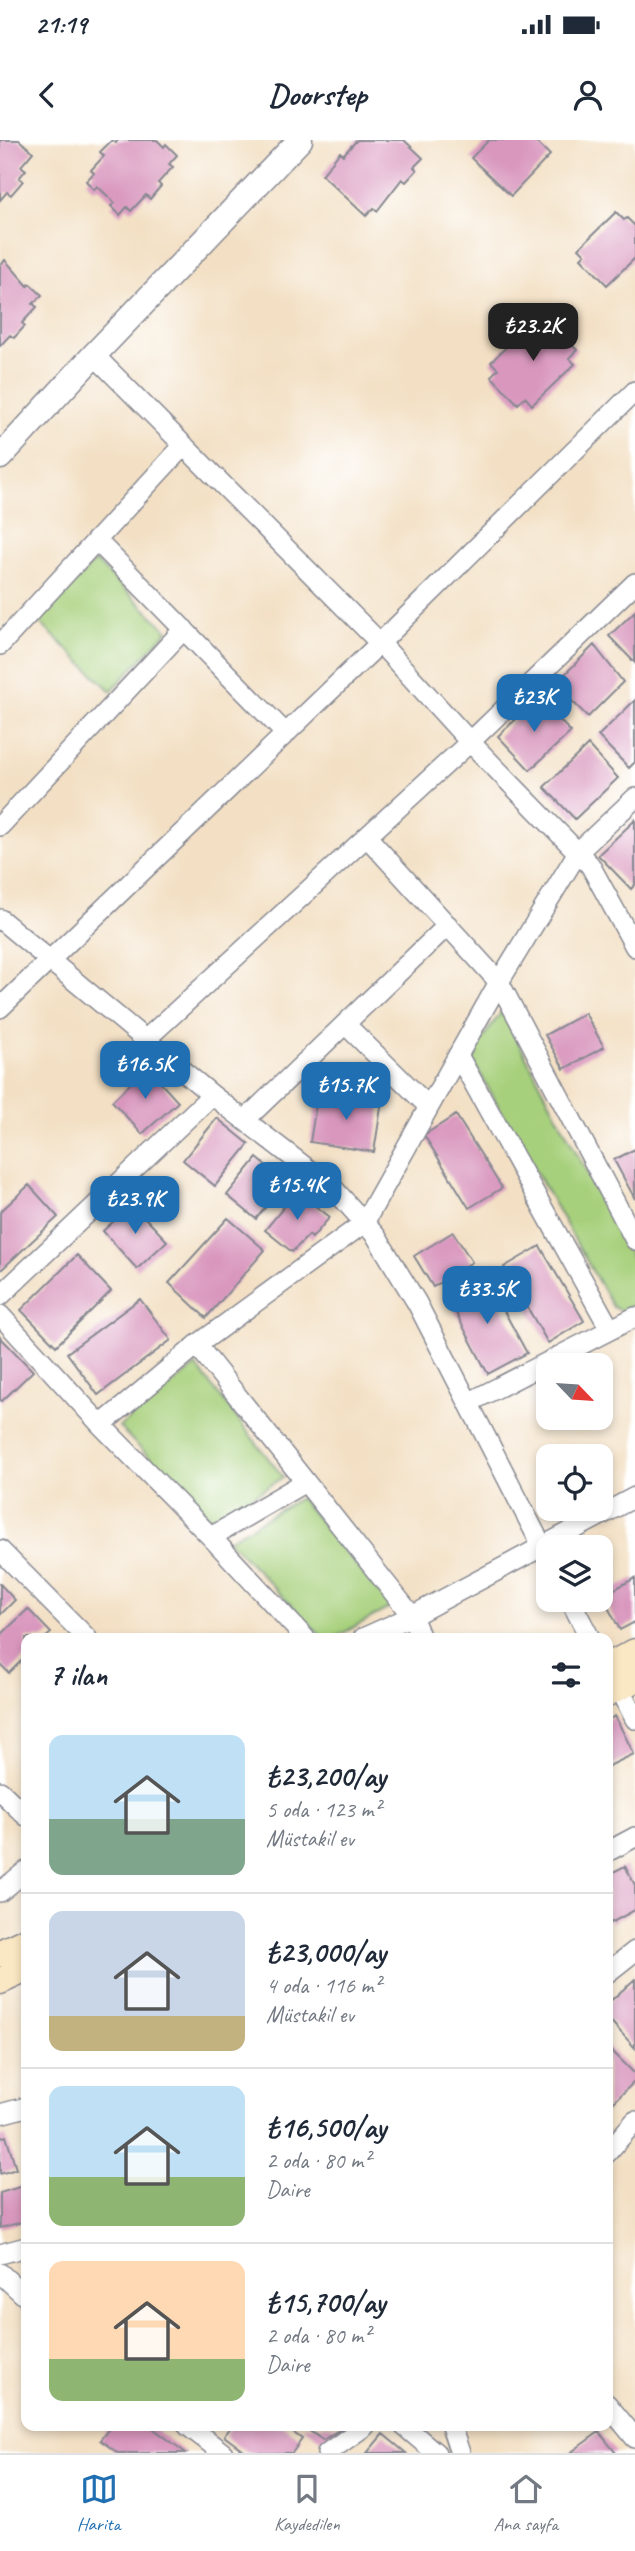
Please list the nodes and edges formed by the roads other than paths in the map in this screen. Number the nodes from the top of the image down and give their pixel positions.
1 (300, 140) edge
2 (94, 355) junction
3 (635, 391) edge
4 (184, 445) junction
5 (0, 457) edge
6 (96, 540) junction
7 (635, 583) edge
8 (184, 629) junction
9 (380, 643) junction
10 (0, 645) edge
11 (286, 734) junction
12 (470, 742) junction
13 (635, 798) edge
14 (0, 825) edge
15 (367, 837) junction
16 (578, 852) junction
17 (0, 919) edge
18 (448, 925) junction
19 (635, 947) edge
20 (50, 961) junction
21 (499, 982) junction
22 (0, 1008) edge
23 (345, 1024) junction
24 (145, 1040) junction
25 (458, 1055) junction
26 (212, 1095) junction
27 (429, 1107) junction
28 (245, 1120) junction
29 (364, 1223) junction
30 (635, 1240) edge
31 (0, 1296) edge
32 (0, 1315) edge
33 (635, 1317) edge
34 (610, 1329) junction
35 (197, 1345) junction
36 (468, 1403) junction
37 (101, 1426) junction
38 (306, 1482) junction
39 (635, 1497) edge
40 (536, 1535) edge
41 (574, 1535) edge
42 (211, 1537) junction
43 (0, 1550) edge
44 (536, 1557) edge
45 (576, 1612) edge
46 (412, 1616) junction
47 (83, 1633) edge
48 (300, 1633) edge
49 (374, 1633) edge
50 (419, 1633) edge
51 (587, 1633) edge
52 (635, 1652) edge
53 (617, 1681) edge
54 (635, 1719) edge
55 (0, 1791) edge
56 (21, 1810) edge
57 (635, 1837) edge
58 (613, 1850) edge
59 (21, 1875) edge
60 (0, 1892) edge
61 (21, 1943) edge
62 (635, 1951) edge
63 (0, 1953) edge
64 (613, 1968) edge
65 (21, 1971) edge
66 (0, 1981) edge
67 (21, 2108) edge
68 (0, 2114) edge
69 (635, 2121) edge
70 (613, 2139) edge
71 (21, 2248) edge
72 (0, 2254) edge
73 (0, 2273) edge
74 (21, 2292) edge
75 (613, 2411) edge
76 (194, 2431) edge
77 (358, 2431) edge
78 (410, 2431) edge
79 (453, 2431) edge
80 (635, 2438) edge
81 (223, 2453) edge
82 (327, 2453) edge
83 (436, 2453) edge
84 (460, 2453) edge

1 - 2 street
2 - 4 street
2 - 5 street
3 - 9 street
4 - 6 street
4 - 9 street
6 - 8 street
6 - 10 street
7 - 12 street
8 - 11 street
8 - 14 street
9 - 11 street
9 - 12 street
11 - 20 street
12 - 15 street
12 - 16 street
13 - 16 street
15 - 18 street
15 - 24 street
16 - 19 street
16 - 21 street
17 - 20 street
18 - 21 street
18 - 23 street
20 - 22 street
20 - 24 street
21 - 25 street
21 - 30 street
23 - 27 street
23 - 28 street
24 - 26 street
25 - 27 street
25 - 34 street
26 - 28 street
26 - 31 street
27 - 29 street
28 - 29 street
29 - 35 street
29 - 36 street
32 - 37 street
33 - 34 street
34 - 36 street
35 - 37 street
35 - 38 street
36 - 40 street
37 - 42 street
38 - 42 street
38 - 46 street
39 - 41 street
42 - 48 street
43 - 47 street
44 - 46 street
45 - 51 street
46 - 49 street
46 - 50 street
52 - 53 main road
53 - 54 street
55 - 56 street
57 - 58 street
59 - 60 street
61 - 63 main road
62 - 64 street
65 - 66 main road
67 - 68 street
69 - 70 street
71 - 72 street
73 - 74 street
75 - 80 street
76 - 81 street
77 - 82 street
78 - 83 street
79 - 84 street

